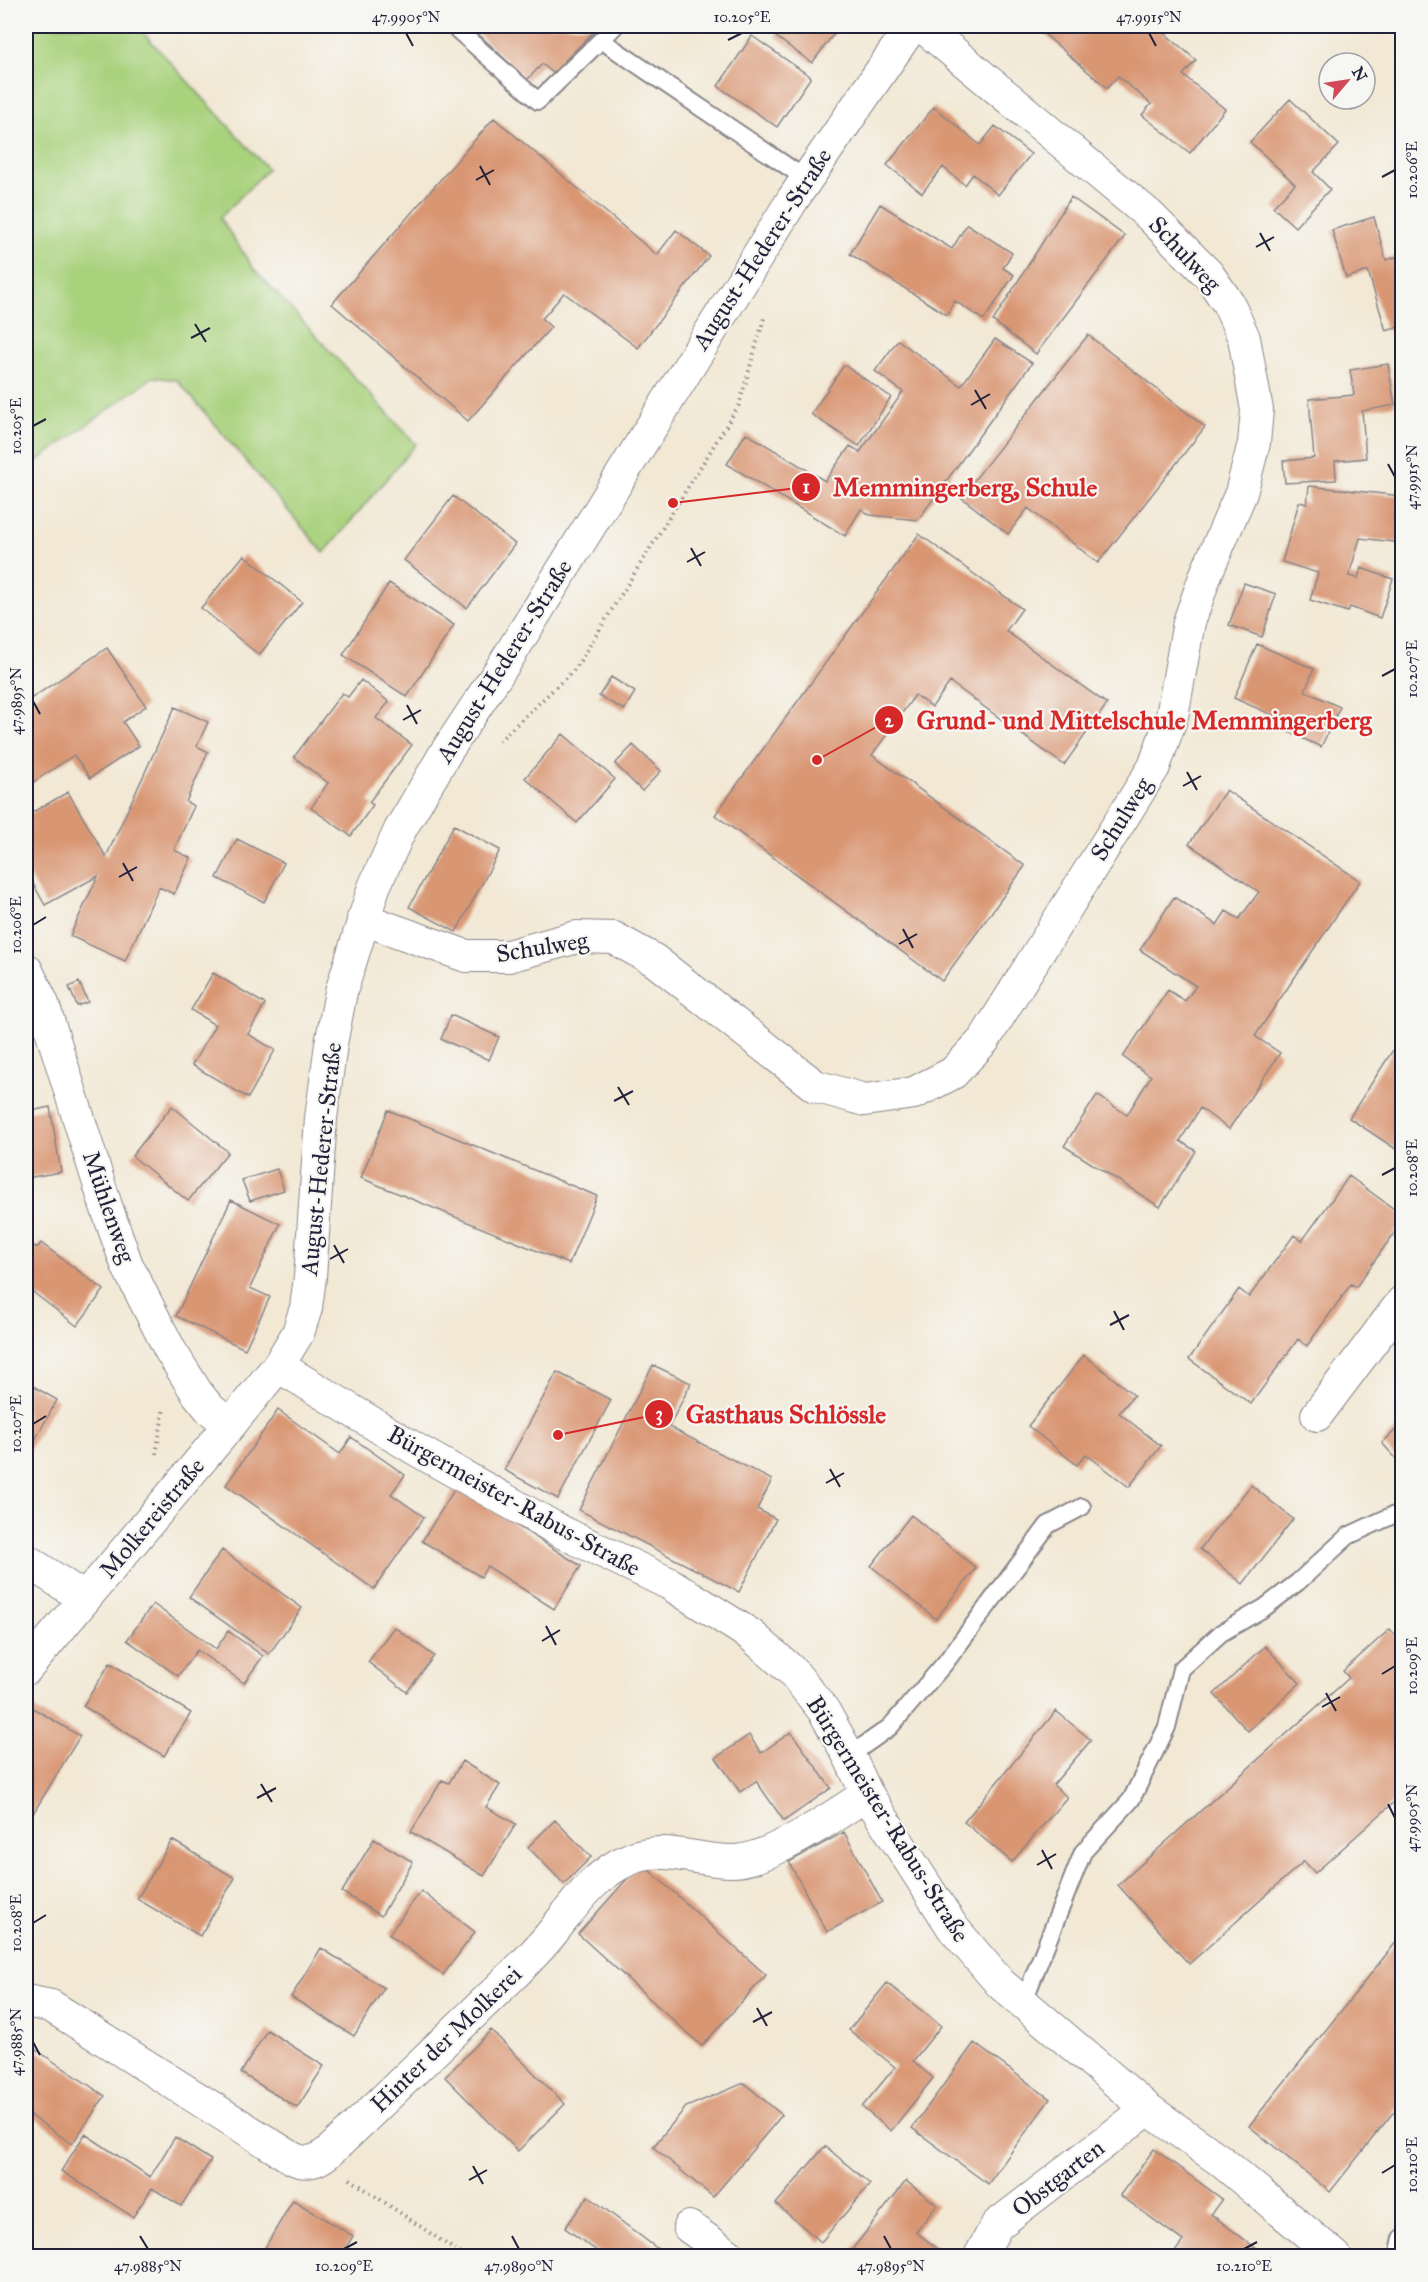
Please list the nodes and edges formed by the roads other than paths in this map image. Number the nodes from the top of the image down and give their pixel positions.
1 (453, 26) edge
2 (615, 26) edge
3 (912, 26) edge
4 (922, 26) edge
5 (601, 40) junction
6 (806, 179) junction
7 (363, 919) junction
8 (26, 969) edge
9 (1402, 1302) edge
10 (278, 1366) junction
11 (1317, 1415) dead end
12 (230, 1425) junction
13 (1082, 1507) dead end
14 (1402, 1514) edge
15 (26, 1560) edge
16 (84, 1598) junction
17 (26, 1669) edge
18 (849, 1756) junction
19 (867, 1794) junction
20 (26, 2001) edge
21 (1023, 2003) junction
22 (1148, 2109) junction
23 (689, 2227) dead end
24 (1402, 2238) edge
25 (730, 2256) edge
26 (980, 2256) edge
27 (1335, 2256) edge
28 (1398, 2256) edge

1 - 5 lane
2 - 5 lane
3 - 6 street, August-Hederer-Straße
4 - 7 street, Schulweg
5 - 6 lane
6 - 7 street, August-Hederer-Straße
7 - 10 street, August-Hederer-Straße
8 - 12 street, Mühlenweg
9 - 11 street
10 - 12 street, Molkereistraße
10 - 18 street, Bürgermeister-Rabus-Straße
12 - 16 street, Molkereistraße
13 - 18 lane
14 - 21 lane
15 - 16 street
16 - 17 street, Molkereistraße
18 - 19 street, Bürgermeister-Rabus-Straße
19 - 20 street, Hinter der Molkerei
19 - 21 street, Bürgermeister-Rabus-Straße
21 - 22 street, Bürgermeister-Rabus-Straße
22 - 26 street, Obstgarten
22 - 27 street, Bürgermeister-Rabus-Straße
23 - 25 street
24 - 28 lane

